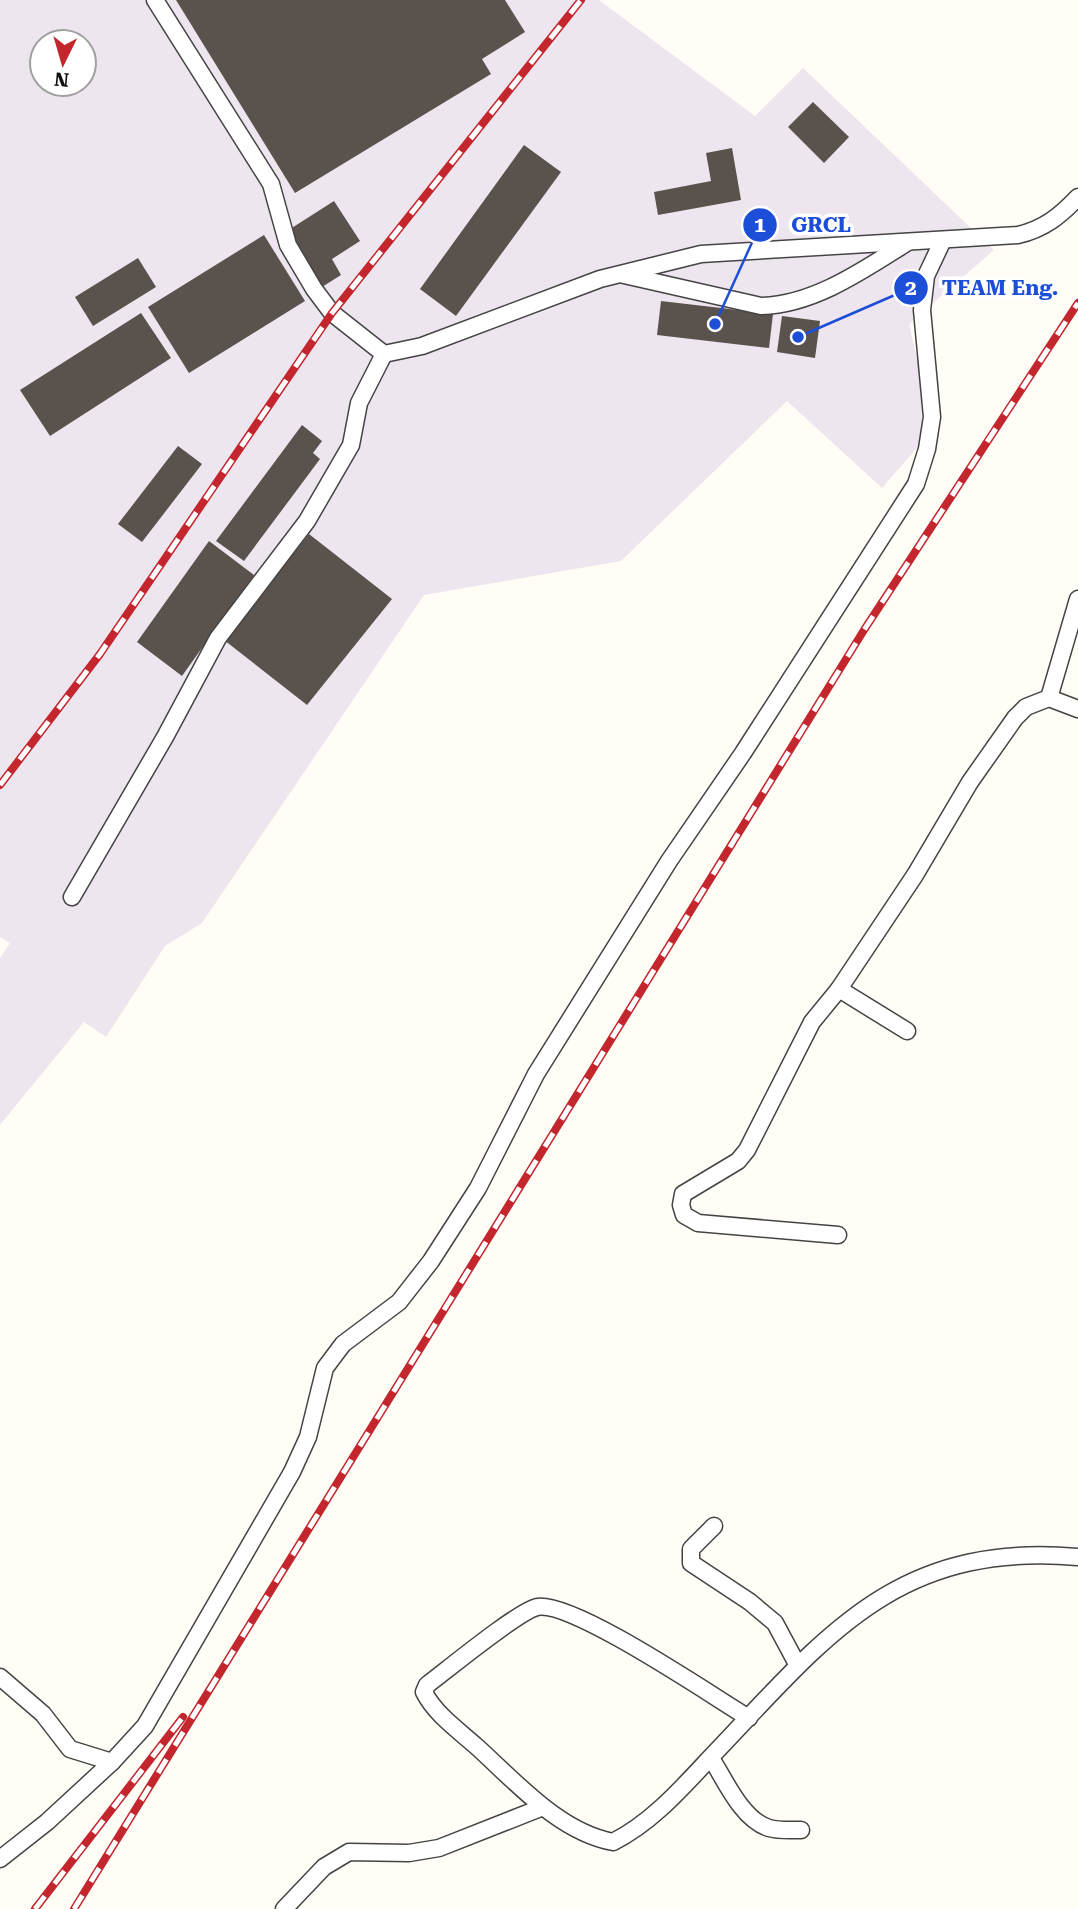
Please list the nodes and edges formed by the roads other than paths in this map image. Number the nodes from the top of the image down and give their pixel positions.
1 (155, 0) edge
2 (1078, 197) edge
3 (943, 240) junction
4 (910, 241) junction
5 (620, 274) junction
6 (384, 354) junction
7 (1078, 599) edge
8 (1049, 698) junction
9 (1078, 709) edge
10 (72, 897) dead end
11 (839, 989) junction
12 (907, 1031) dead end
13 (838, 1235) dead end
14 (714, 1526) dead end
15 (1078, 1557) edge
16 (797, 1664) junction
17 (0, 1677) edge
18 (749, 1718) junction
19 (711, 1758) junction
20 (112, 1762) junction
21 (543, 1807) junction
22 (802, 1830) dead end
23 (0, 1859) edge
24 (284, 1909) edge

1 - 6 street
2 - 3 street
3 - 4 street
3 - 20 street
4 - 5 street
4 - 5 street
5 - 6 street
6 - 10 street
7 - 8 street
8 - 9 street
8 - 11 street
11 - 12 street
11 - 13 street
14 - 16 street
15 - 16 street
16 - 18 street
17 - 20 street
18 - 19 street
18 - 21 street
19 - 21 street
19 - 22 street
20 - 23 street
21 - 24 street

